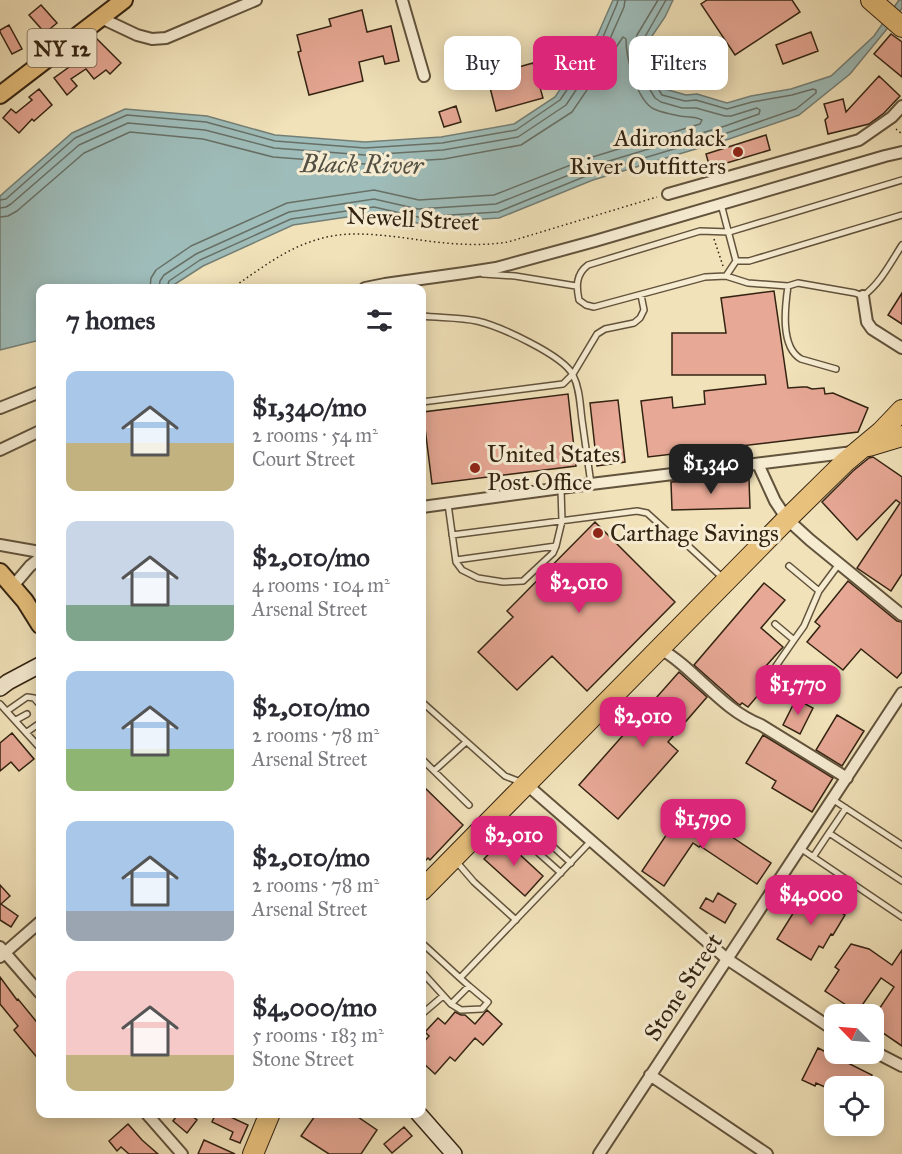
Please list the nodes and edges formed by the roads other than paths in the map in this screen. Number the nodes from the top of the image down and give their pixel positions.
1 (256, 0) edge
2 (402, 0) edge
3 (872, 0) edge
4 (111, 7) edge
5 (902, 27) edge
6 (424, 76) dead end
7 (0, 96) edge
8 (902, 106) edge
9 (902, 152) edge
10 (902, 180) edge
11 (668, 194) road end
12 (721, 204) junction
13 (902, 215) edge
14 (729, 232) junction
15 (902, 245) edge
16 (736, 261) junction
17 (464, 273) junction
18 (726, 276) junction
19 (385, 284) edge
20 (576, 286) junction
21 (788, 286) junction
22 (640, 295) junction
23 (863, 296) junction
24 (426, 316) edge
25 (902, 348) edge
26 (836, 369) dead end
27 (573, 374) junction
28 (36, 394) edge
29 (426, 401) edge
30 (0, 408) edge
31 (902, 410) edge
32 (36, 433) edge
33 (902, 436) edge
34 (0, 450) edge
35 (856, 452) junction
36 (758, 464) junction
37 (591, 484) junction
38 (561, 489) junction
39 (448, 504) junction
40 (426, 507) edge
41 (787, 519) junction
42 (562, 521) junction
43 (452, 535) junction
44 (0, 545) edge
45 (556, 546) junction
46 (36, 551) edge
47 (456, 560) junction
48 (36, 561) edge
49 (839, 564) junction
50 (789, 566) dead end
51 (0, 572) edge
52 (726, 581) junction
53 (13, 586) junction
54 (819, 591) junction
55 (902, 615) edge
56 (36, 619) edge
57 (775, 624) dead end
58 (794, 640) junction
59 (659, 648) junction
60 (776, 666) dead end
61 (36, 667) edge
62 (0, 688) edge
63 (902, 693) edge
64 (36, 702) edge
65 (0, 704) edge
66 (426, 706) edge
67 (7, 711) junction
68 (27, 714) dead end
69 (16, 720) junction
70 (36, 726) edge
71 (27, 732) junction
72 (466, 742) junction
73 (36, 743) edge
74 (426, 763) edge
75 (434, 771) junction
76 (847, 778) junction
77 (525, 784) junction
78 (832, 800) junction
79 (469, 805) dead end
80 (846, 808) junction
81 (829, 832) junction
82 (591, 841) junction
83 (902, 845) edge
84 (800, 848) junction
85 (813, 857) junction
86 (453, 858) junction
87 (571, 863) junction
88 (561, 873) junction
89 (902, 881) edge
90 (426, 886) edge
91 (902, 917) edge
92 (516, 920) junction
93 (36, 925) edge
94 (426, 947) edge
95 (2, 952) edge
96 (727, 958) junction
97 (426, 977) edge
98 (460, 978) junction
99 (470, 986) junction
100 (36, 989) edge
101 (443, 996) junction
102 (451, 1004) junction
103 (426, 1011) edge
104 (824, 1023) edge
105 (884, 1057) edge
106 (902, 1066) edge
107 (650, 1075) junction
108 (150, 1118) edge
109 (268, 1118) edge
110 (422, 1118) edge
111 (255, 1153) edge
112 (182, 1154) edge
113 (454, 1154) edge
114 (599, 1154) edge
115 (767, 1154) edge

1 - 4 street
2 - 6 street
3 - 5 highway
4 - 7 main road, NY 12
8 - 11 street
9 - 12 street
10 - 14 lane
12 - 14 lane
12 - 17 street
13 - 16 lane
14 - 16 lane
14 - 20 lane
15 - 23 lane
16 - 18 lane
17 - 19 street
17 - 20 lane
18 - 21 lane
18 - 22 lane
20 - 22 lane
21 - 23 lane
21 - 26 lane
22 - 27 lane
23 - 25 street
24 - 27 lane
27 - 29 lane
27 - 37 lane
28 - 30 street
31 - 35 highway
32 - 34 street
33 - 35 highway
35 - 36 street
35 - 41 highway
36 - 37 street
36 - 41 street
37 - 38 street
38 - 39 street
38 - 42 lane
39 - 40 street
39 - 43 lane
41 - 49 street
41 - 52 highway
42 - 43 lane
42 - 45 lane
42 - 52 lane
43 - 47 lane
44 - 46 street
45 - 47 lane
45 - 47 lane
48 - 53 street
49 - 54 lane
49 - 55 street
50 - 54 lane
51 - 53 main road
52 - 59 highway
53 - 56 main road
54 - 58 lane
57 - 58 lane
58 - 60 lane
59 - 76 street
59 - 77 highway
61 - 62 main road
63 - 76 street, Stone Street
64 - 67 lane
65 - 67 lane
66 - 72 lane
67 - 69 lane
68 - 69 lane
69 - 71 lane
70 - 71 lane
71 - 73 lane
72 - 75 lane
72 - 77 lane
74 - 75 lane
75 - 79 lane
76 - 78 street, Stone Street
77 - 82 street
77 - 86 highway
78 - 80 lane
78 - 84 street, Stone Street
80 - 81 lane
80 - 83 lane
81 - 85 lane
81 - 89 lane
82 - 87 lane
82 - 96 street
84 - 85 lane
84 - 96 street, Stone Street
85 - 91 lane
86 - 90 highway
86 - 92 lane
87 - 88 lane
87 - 88 lane
88 - 92 lane
92 - 98 lane
93 - 95 street
94 - 98 lane
95 - 100 street
96 - 104 street
96 - 107 street, Stone Street
97 - 101 lane
98 - 99 lane
99 - 102 lane
99 - 102 lane
101 - 102 lane
101 - 103 lane
105 - 106 street
107 - 114 street, Stone Street
107 - 115 street
108 - 112 street
109 - 111 highway
110 - 113 main road

